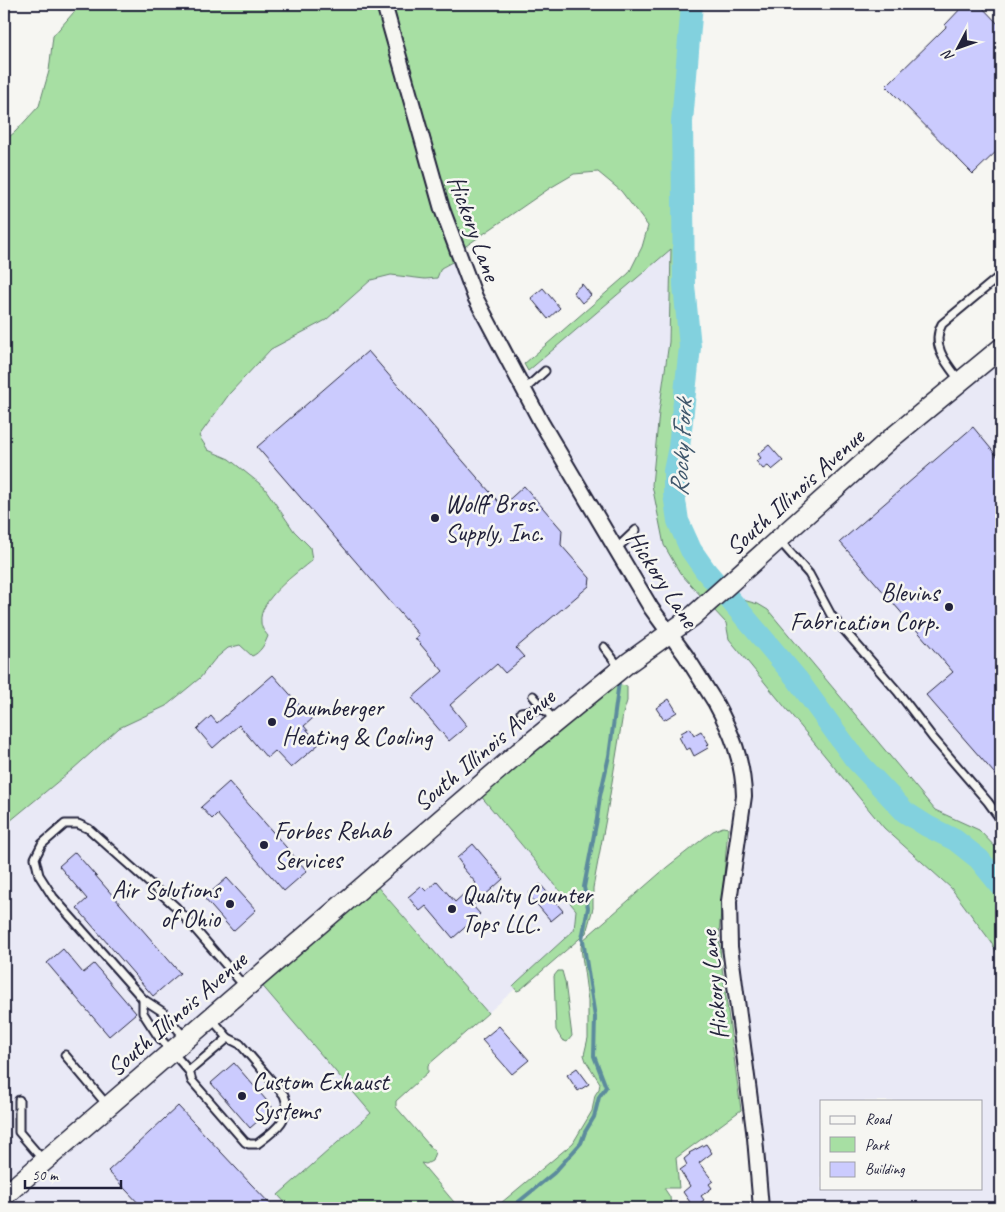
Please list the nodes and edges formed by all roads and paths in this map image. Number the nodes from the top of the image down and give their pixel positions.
1 (384, 4) edge
2 (1001, 275) edge
3 (1001, 348) edge
4 (545, 371) dead end
5 (960, 382) junction
6 (523, 390) junction
7 (636, 530) dead end
8 (779, 540) junction
9 (616, 549) junction
10 (670, 633) junction
11 (604, 647) dead end
12 (620, 669) junction
13 (532, 696) dead end
14 (520, 712) dead end
15 (550, 715) junction
16 (1001, 820) edge
17 (246, 988) junction
18 (143, 999) junction
19 (211, 1018) junction
20 (228, 1038) junction
21 (187, 1039) junction
22 (172, 1051) junction
23 (65, 1056) dead end
24 (189, 1071) junction
25 (19, 1100) dead end
26 (108, 1106) junction
27 (44, 1161) junction
28 (4, 1196) edge
29 (761, 1208) edge

1 - 6 street, Hickory Lane
2 - 5 lane
3 - 5 main road, South Illinois Avenue
4 - 6 lane
5 - 8 main road, South Illinois Avenue
6 - 9 street, Hickory Lane
7 - 9 lane
8 - 10 main road, South Illinois Avenue
8 - 16 lane
9 - 10 street, Hickory Lane
10 - 12 main road, South Illinois Avenue
10 - 29 street, Hickory Lane
11 - 12 lane
12 - 15 main road, South Illinois Avenue
13 - 15 lane
14 - 15 lane
15 - 17 main road, South Illinois Avenue
17 - 18 lane
17 - 19 main road, South Illinois Avenue
18 - 21 lane
18 - 22 lane
19 - 20 lane
19 - 21 main road, South Illinois Avenue
20 - 24 lane
20 - 24 lane
21 - 22 main road, South Illinois Avenue
22 - 24 lane
22 - 26 main road, South Illinois Avenue
23 - 26 lane
25 - 27 lane
26 - 27 main road, South Illinois Avenue
27 - 28 main road, South Illinois Avenue

